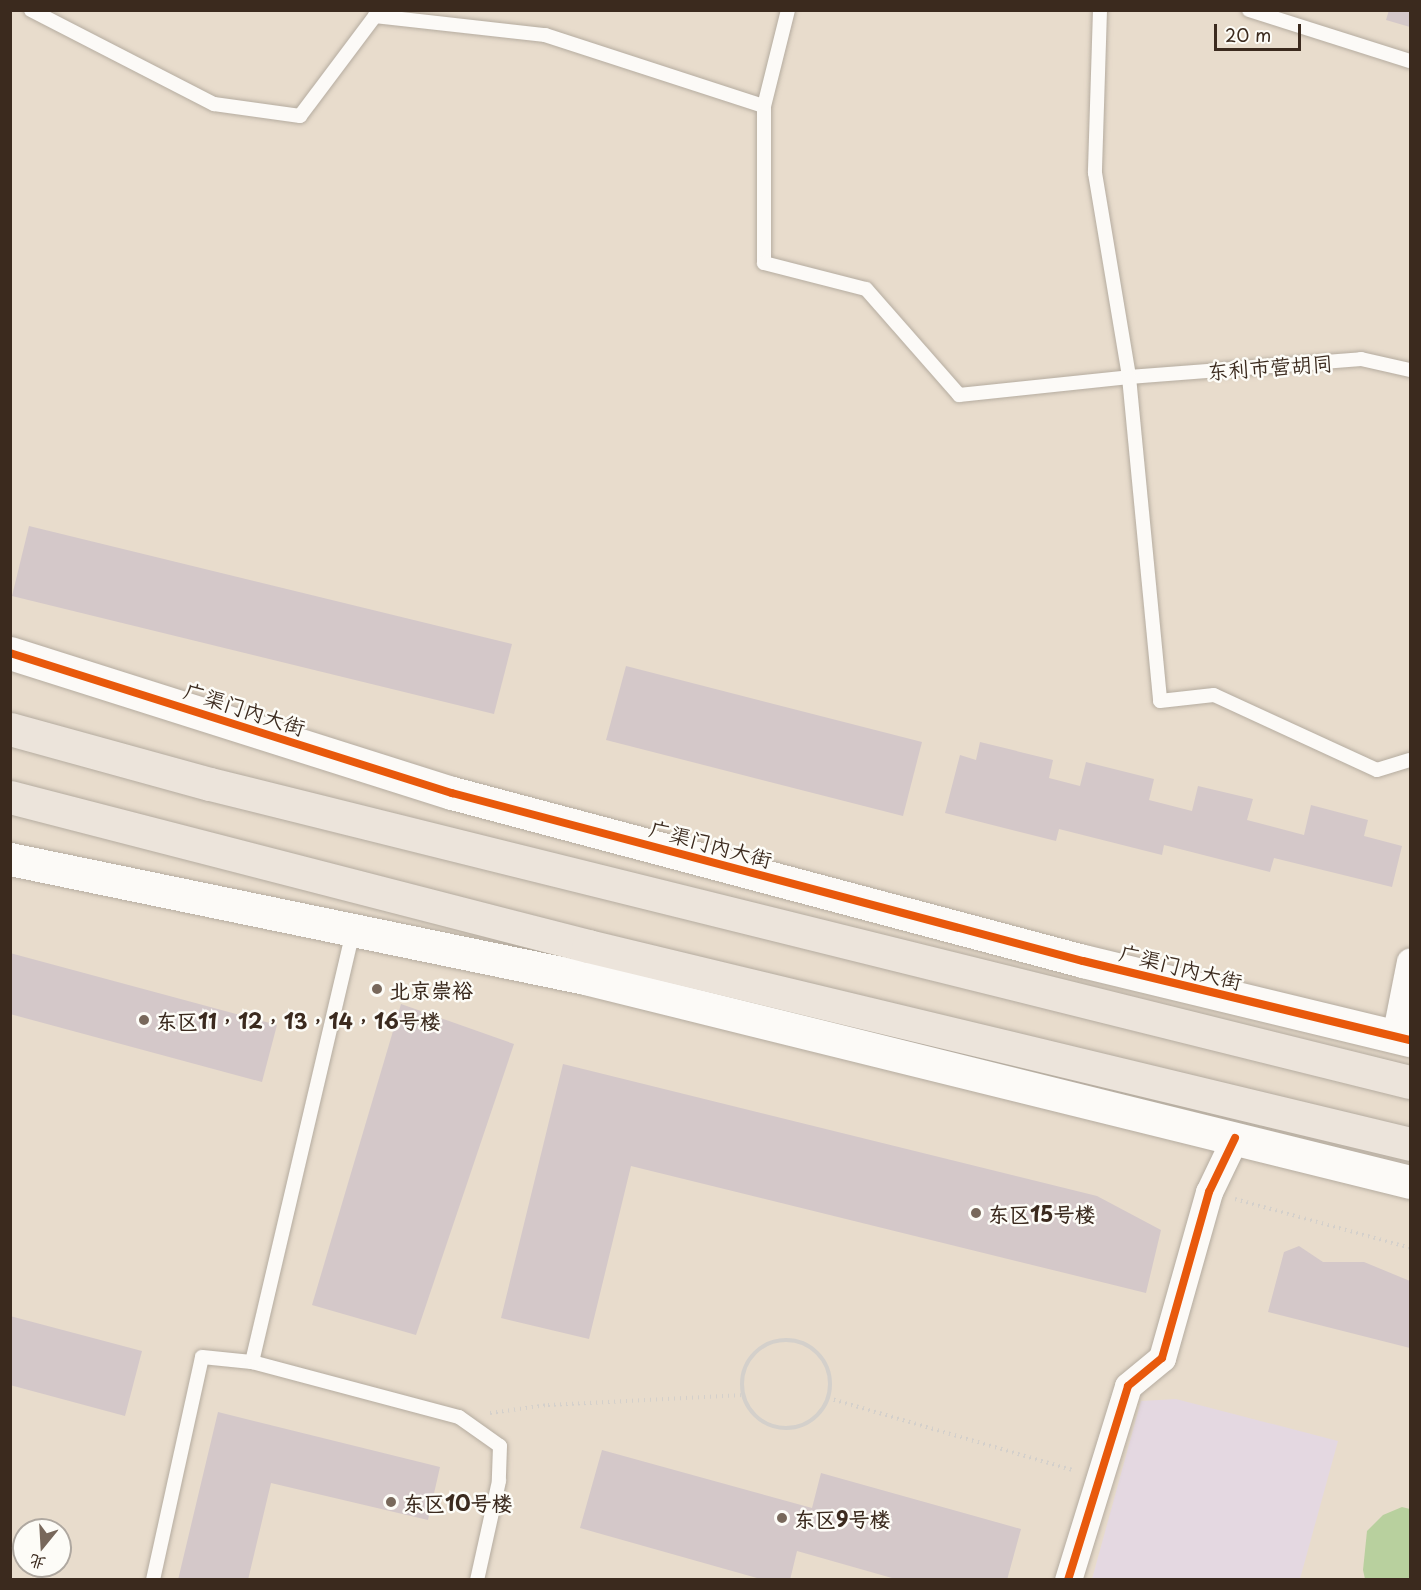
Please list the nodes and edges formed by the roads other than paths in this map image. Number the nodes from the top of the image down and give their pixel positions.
1 (31, 10) edge
2 (788, 10) edge
3 (1100, 10) edge
4 (1249, 10) edge
5 (1410, 61) edge
6 (764, 106) junction
7 (1410, 370) edge
8 (1129, 377) junction
9 (10, 653) edge
10 (10, 729) edge
11 (1410, 760) edge
12 (10, 797) edge
13 (10, 860) edge
14 (353, 930) junction
15 (1410, 961) edge
16 (1403, 1039) edge
17 (1410, 1082) edge
18 (1235, 1138) junction
19 (1410, 1144) edge
20 (1410, 1182) edge
21 (252, 1362) junction
22 (153, 1580) edge
23 (477, 1580) edge
24 (1068, 1580) edge

1 - 6 lane
2 - 6 lane
3 - 8 lane
4 - 5 lane
6 - 8 lane, 东利市营胡同
7 - 8 lane, 东利市营胡同
8 - 11 lane
9 - 16 street, 广渠门内大街
10 - 17 main road
12 - 19 main road
13 - 14 street
14 - 18 street
14 - 21 lane
15 - 16 street
18 - 20 street
18 - 24 street
21 - 22 lane
21 - 23 lane

